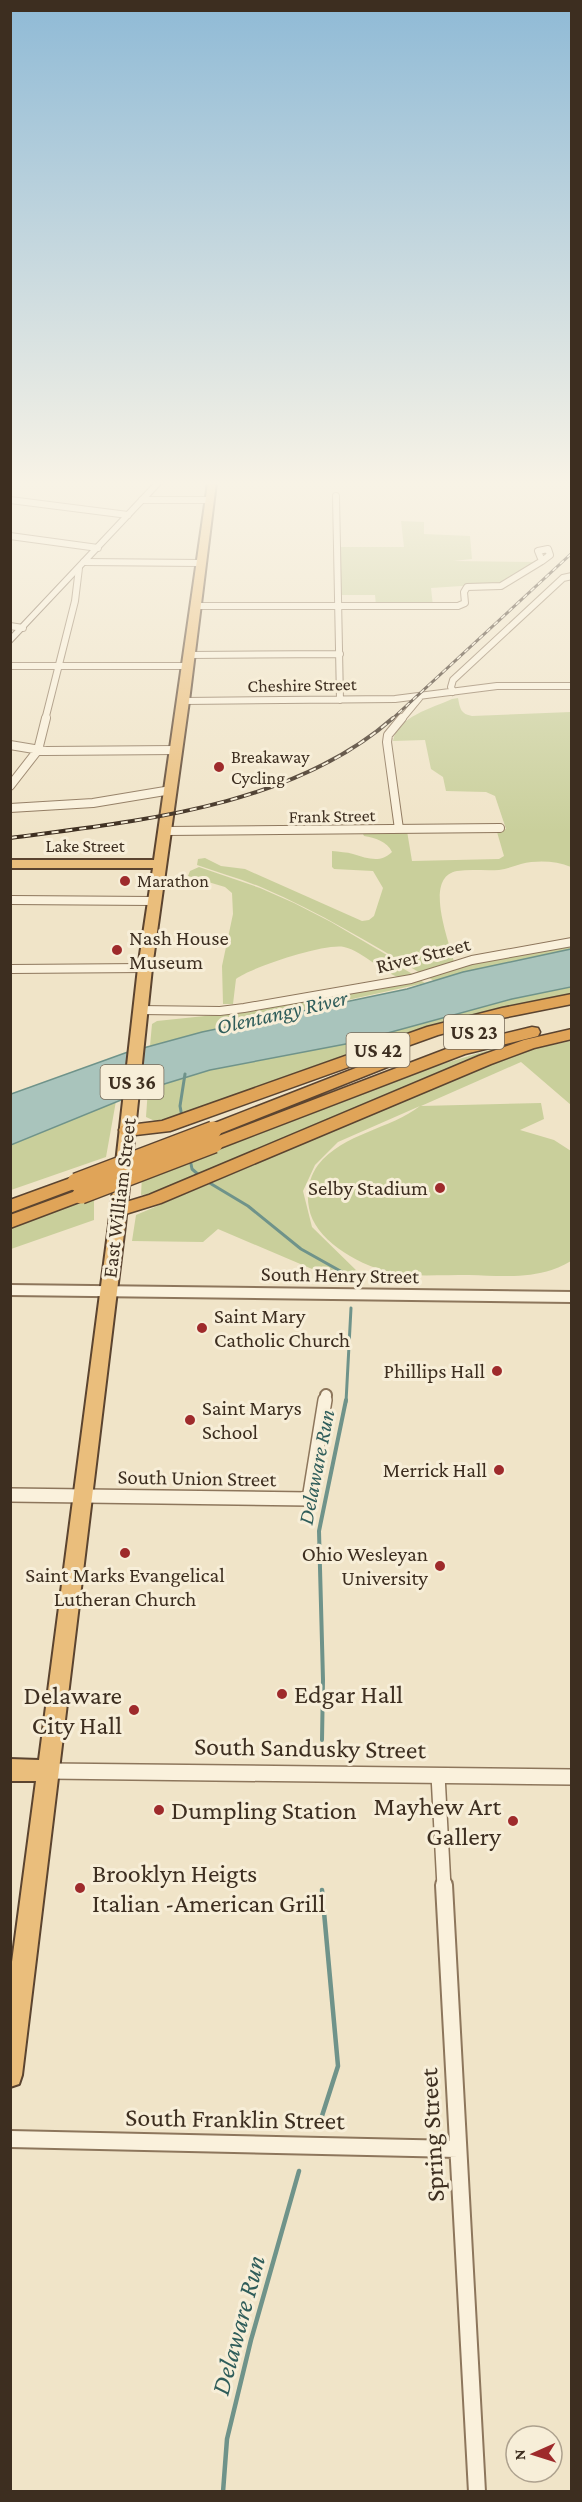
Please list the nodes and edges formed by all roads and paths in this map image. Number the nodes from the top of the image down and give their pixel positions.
1 (50, 600) edge
2 (75, 600) edge
3 (197, 600) edge
4 (339, 600) edge
5 (465, 600) edge
6 (540, 600) edge
7 (196, 606) junction
8 (339, 607) junction
9 (10, 626) edge
10 (24, 628) junction
11 (10, 642) edge
12 (340, 654) junction
13 (189, 661) junction
14 (10, 666) edge
15 (58, 666) junction
16 (572, 686) edge
17 (453, 692) junction
18 (420, 697) junction
19 (340, 700) junction
20 (184, 701) junction
21 (10, 746) edge
22 (38, 750) junction
23 (177, 750) junction
24 (10, 786) edge
25 (171, 790) junction
26 (10, 808) edge
27 (500, 828) dead end
28 (399, 830) junction
29 (165, 831) junction
30 (10, 864) edge
31 (160, 864) junction
32 (10, 900) edge
33 (153, 901) junction
34 (572, 942) edge
35 (145, 968) junction
36 (10, 969) edge
37 (572, 999) edge
38 (572, 1009) edge
39 (140, 1010) junction
40 (572, 1024) edge
41 (572, 1034) edge
42 (128, 1130) junction
43 (213, 1137) junction
44 (79, 1188) junction
45 (10, 1207) edge
46 (119, 1210) junction
47 (10, 1222) edge
48 (10, 1290) edge
49 (108, 1292) junction
50 (572, 1297) edge
51 (326, 1395) dead end
52 (10, 1495) edge
53 (84, 1496) junction
54 (10, 1770) edge
55 (49, 1771) junction
56 (438, 1775) junction
57 (572, 1777) edge
58 (10, 2075) edge
59 (10, 2139) edge
60 (458, 2149) junction
61 (477, 2492) edge

1 - 10 main road
2 - 15 street
3 - 7 highway, East William Street / US 36
4 - 8 street
5 - 8 street
6 - 17 street
7 - 8 street
7 - 13 highway, East William Street / US 36
8 - 12 street
9 - 10 street
10 - 11 main road
12 - 13 street
12 - 19 street
13 - 15 street
13 - 20 highway, East William Street / US 36
14 - 15 street
15 - 22 street
16 - 17 street
17 - 18 street, Cheshire Street
18 - 19 street, Cheshire Street
18 - 28 street
19 - 20 street, Cheshire Street
20 - 23 highway, East William Street / US 36
21 - 22 street
22 - 23 street
22 - 24 street
23 - 25 highway, East William Street / US 36
25 - 26 street
25 - 29 highway, East William Street / US 36
27 - 28 street, Frank Street
28 - 29 street, Frank Street
29 - 31 highway, East William Street / US 36
30 - 31 highway, Lake Street
31 - 33 highway, East William Street / US 36
32 - 33 street
33 - 35 highway, East William Street / US 36
34 - 39 street, River Street
35 - 36 street
35 - 39 highway, East William Street / US 36
37 - 42 highway, US 42
38 - 43 highway, US 23
39 - 42 highway, East William Street / US 36
40 - 43 highway, US 23
41 - 46 highway, US 42
42 - 46 highway, East William Street / US 36
43 - 44 highway, US 23, bridge
44 - 45 highway, US 23
44 - 47 highway, US 23
46 - 49 highway, East William Street / US 36
48 - 49 street, South Henry Street
49 - 50 street, South Henry Street
49 - 53 highway, East William Street / US 36
51 - 53 street, South Union Street
52 - 53 street, South Union Street
53 - 55 highway, East William Street / US 36
54 - 55 highway
55 - 56 street, South Sandusky Street
55 - 58 highway, US 36
56 - 57 street, South Sandusky Street
56 - 60 street, Spring Street
59 - 60 street, South Franklin Street
60 - 61 street, Spring Street

